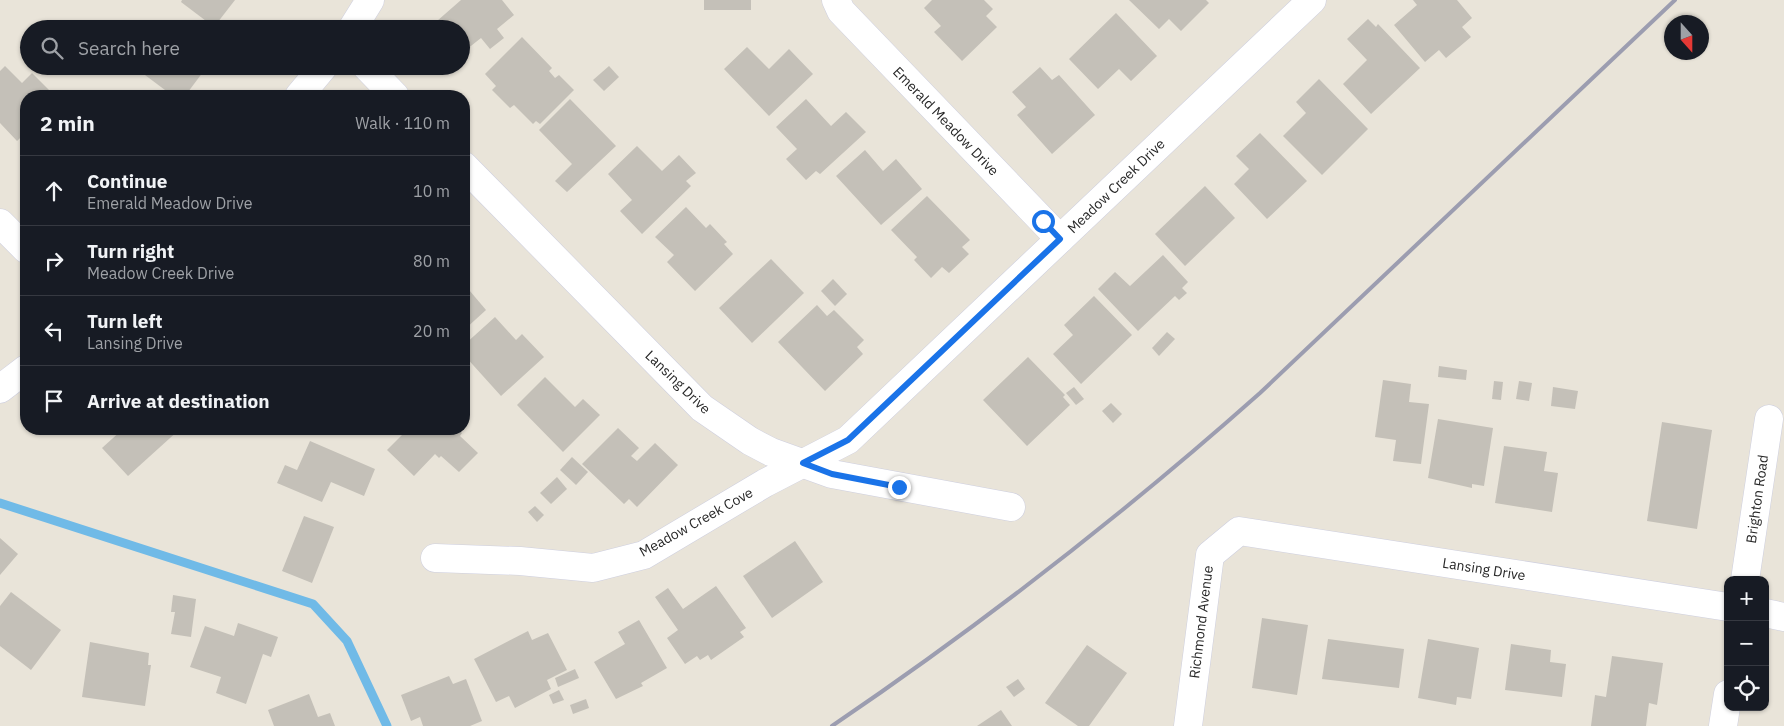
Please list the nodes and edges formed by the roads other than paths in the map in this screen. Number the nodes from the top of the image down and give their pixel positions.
1 (370, 0) edge
2 (836, 0) edge
3 (1312, 0) edge
4 (358, 20) edge
5 (316, 75) edge
6 (375, 75) edge
7 (304, 90) edge
8 (389, 90) edge
9 (470, 172) edge
10 (0, 223) edge
11 (1060, 239) junction
12 (20, 243) edge
13 (20, 373) edge
14 (0, 389) edge
15 (1769, 419) dead end
16 (803, 463) junction
17 (1011, 507) dead end
18 (1239, 531) joint
19 (435, 558) dead end
20 (1746, 576) edge
21 (1724, 606) edge
22 (1769, 615) edge
23 (1784, 617) edge
24 (1725, 711) edge
25 (1188, 726) edge
26 (1723, 726) edge

1 - 4 street
2 - 11 street, Emerald Meadow Drive
3 - 11 street, Meadow Creek Drive
5 - 7 street
6 - 8 street
9 - 16 street, Lansing Drive
10 - 12 street
11 - 16 street, Meadow Creek Drive
13 - 14 street
15 - 20 street, Brighton Road
16 - 17 street, Lansing Drive
16 - 19 street, Meadow Creek Cove
18 - 21 street, Lansing Drive
18 - 25 street, Richmond Avenue
22 - 23 street
24 - 26 street

